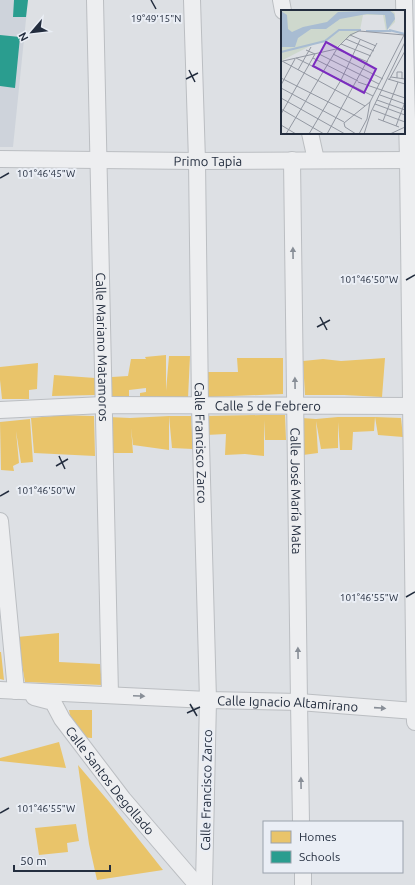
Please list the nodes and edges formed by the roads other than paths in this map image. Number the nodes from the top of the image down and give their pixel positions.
1 (95, 0) edge
2 (192, 0) edge
3 (281, 0) edge
4 (404, 0) edge
5 (283, 10) edge
6 (404, 10) edge
7 (405, 23) edge
8 (310, 134) edge
9 (0, 159) edge
10 (98, 159) junction
11 (411, 159) edge
12 (292, 160) junction
13 (316, 160) junction
14 (197, 161) junction
15 (103, 405) junction
16 (200, 406) junction
17 (295, 406) junction
18 (413, 406) edge
19 (0, 410) edge
20 (0, 520) edge
21 (8, 690) edge
22 (68, 693) junction
23 (110, 695) junction
24 (208, 700) junction
25 (54, 702) junction
26 (299, 702) junction
27 (415, 711) edge
28 (415, 722) edge
29 (301, 821) edge
30 (303, 873) edge
31 (197, 885) edge
32 (204, 885) edge
33 (303, 885) edge

1 - 10 street, Calle Mariano Matamoros
2 - 14 street, Calle Francisco Zarco
3 - 5 street
4 - 6 street
7 - 11 street
8 - 13 street
9 - 10 street, Primo Tapia
10 - 14 street, Primo Tapia
10 - 15 street, Calle Mariano Matamoros
11 - 13 street, Primo Tapia
11 - 18 street
12 - 13 street, Primo Tapia
12 - 14 street, Primo Tapia
17 -> 12 street, Calle José María Mata
14 - 16 street, Calle Francisco Zarco
15 - 16 street, Calle 5 de Febrero
15 - 19 street, Calle 5 de Febrero
15 - 23 street, Calle Mariano Matamoros
16 - 17 street, Calle 5 de Febrero
16 - 24 street, Calle Francisco Zarco
17 - 18 street, Calle 5 de Febrero
26 -> 17 street, Calle José María Mata
18 - 27 street
20 - 21 street
21 - 22 street, Calle Ignacio Altamirano
21 - 25 street
22 - 23 street, Calle Ignacio Altamirano
22 - 25 street
23 -> 24 street, Calle Ignacio Altamirano
24 - 26 street, Calle Ignacio Altamirano
24 - 32 street, Calle Francisco Zarco
25 - 31 street, Calle Santos Degollado
26 -> 27 street, Calle Ignacio Altamirano
29 -> 26 street, Calle José María Mata
27 - 28 street
30 - 33 street

